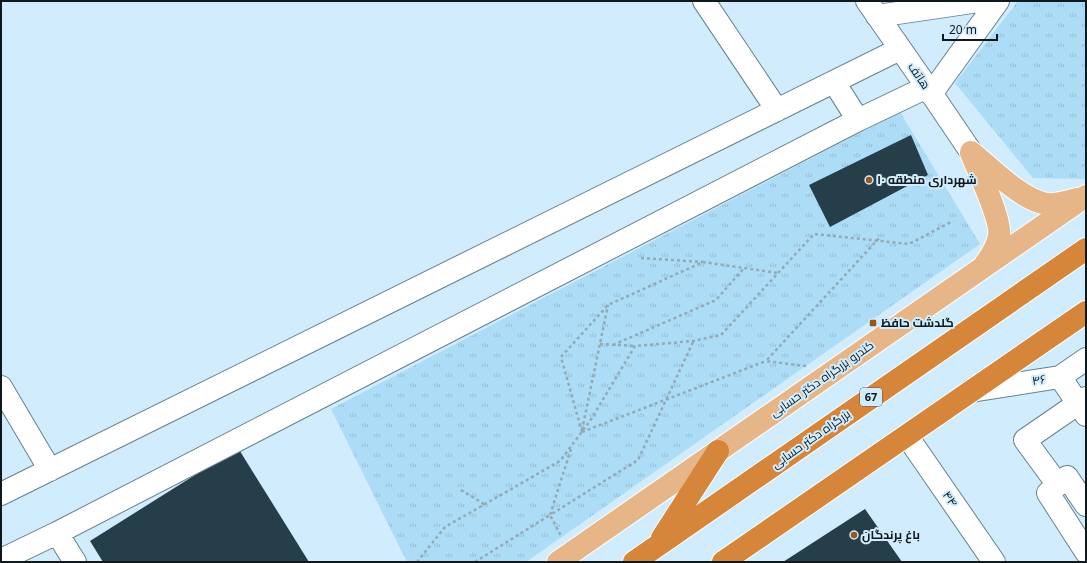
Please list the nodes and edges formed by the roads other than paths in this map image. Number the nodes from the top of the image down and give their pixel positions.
1 (704, 1) edge
2 (979, 1) edge
3 (998, 1) edge
4 (872, 9) edge
5 (900, 49) junction
6 (834, 82) junction
7 (929, 91) junction
8 (777, 110) junction
9 (858, 120) junction
10 (971, 152) junction
11 (1084, 197) edge
12 (1086, 249) edge
13 (981, 269) junction
14 (1086, 312) edge
15 (1086, 359) edge
16 (1060, 377) junction
17 (1, 387) edge
18 (971, 391) junction
19 (1083, 406) edge
20 (907, 436) junction
21 (718, 451) junction
22 (50, 470) junction
23 (1058, 485) junction
24 (1, 494) edge
25 (1086, 506) edge
26 (56, 533) junction
27 (657, 546) junction
28 (1086, 552) edge
29 (1, 560) edge
30 (725, 561) edge
31 (75, 562) edge
32 (558, 562) edge
33 (634, 562) edge
34 (994, 562) edge

1 - 8 street
2 - 4 street
3 - 7 street
4 - 5 street, هاتف
5 - 6 street
5 - 7 street, هاتف
6 - 8 street
6 - 9 street
7 - 9 street
7 - 10 street, هاتف
8 - 22 street
9 - 26 street
10 - 11 main road
10 - 13 main road
11 - 13 main road, کندرو بزرگراه دکتر حسابی
12 - 27 highway, بزرگراه دکتر حسابی / 67
13 - 21 main road, کندرو بزرگراه دکتر حسابی
14 - 18 highway
15 - 16 street
16 - 18 street, ۴۶
16 - 19 street, ۴۶
17 - 22 street
18 - 20 highway
19 - 23 street
20 - 30 highway
20 - 34 street, ۴۴
21 - 27 highway
21 - 32 main road, کندرو بزرگراه دکتر حسابی
22 - 24 street
23 - 25 street
23 - 28 street
26 - 29 street
26 - 31 street
27 - 33 highway, بزرگراه دکتر حسابی / 67

